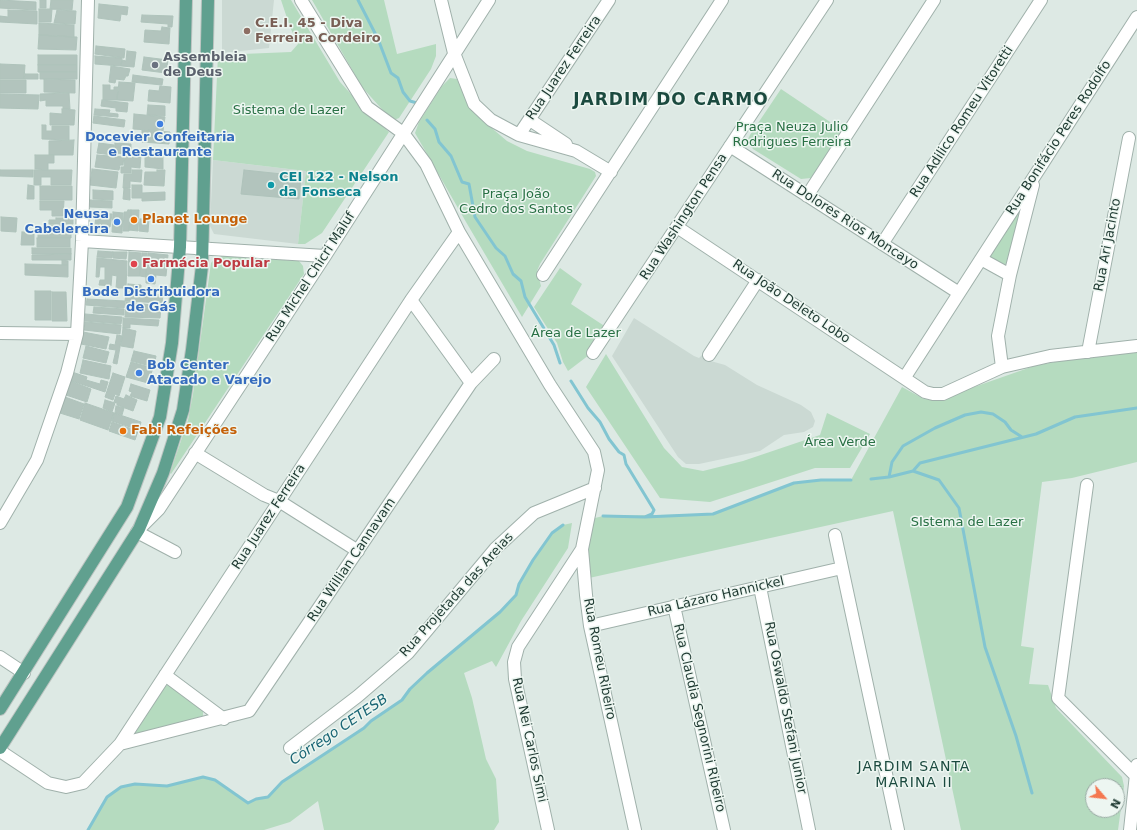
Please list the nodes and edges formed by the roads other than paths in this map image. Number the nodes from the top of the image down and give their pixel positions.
1 (88, 0) edge
2 (186, 0) edge
3 (208, 0) edge
4 (301, 0) edge
5 (441, 0) edge
6 (489, 0) edge
7 (609, 0) edge
8 (722, 0) edge
9 (827, 0) edge
10 (934, 0) edge
11 (1041, 0) edge
12 (1137, 17) edge
13 (454, 53) junction
14 (530, 120) junction
15 (403, 133) junction
16 (519, 135) junction
17 (1129, 138) dead end
18 (730, 146) junction
19 (576, 151) junction
20 (611, 172) junction
21 (1035, 175) junction
22 (807, 196) junction
23 (677, 227) junction
24 (459, 232) junction
25 (82, 241) junction
26 (882, 244) junction
27 (180, 247) junction
28 (202, 248) junction
29 (325, 256) junction
30 (981, 259) junction
31 (543, 275) dead end
32 (1010, 275) junction
33 (758, 280) junction
34 (959, 293) junction
35 (412, 300) junction
36 (0, 333) edge
37 (77, 334) junction
38 (1137, 346) edge
39 (1088, 352) junction
40 (593, 354) dead end
41 (709, 355) dead end
42 (494, 359) dead end
43 (1002, 368) junction
44 (905, 377) junction
45 (471, 384) junction
46 (195, 453) junction
47 (1086, 485) dead end
48 (595, 488) junction
49 (279, 501) junction
50 (0, 522) edge
51 (138, 531) junction
52 (835, 535) dead end
53 (583, 545) junction
54 (358, 551) junction
55 (175, 552) dead end
56 (842, 568) junction
57 (760, 587) junction
58 (674, 606) junction
59 (590, 626) junction
60 (0, 657) edge
61 (24, 673) junction
62 (165, 675) junction
63 (0, 710) edge
64 (224, 719) junction
65 (120, 744) junction
66 (290, 748) dead end
67 (0, 750) edge
68 (1136, 771) edge
69 (548, 830) edge
70 (635, 830) edge
71 (724, 830) edge
72 (809, 830) edge
73 (898, 830) edge
74 (1130, 830) edge

1 - 25 street
2 - 27 main road
3 - 28 main road
4 - 15 street
5 - 13 street
6 - 13 street, Rua Michel Chicri Maluf
7 - 14 street, Rua Juarez Ferreira
8 - 20 street
9 - 18 street, Rua Washington Pensa
10 - 22 street
11 - 26 street, Rua Adilico Romeu Vitoretti
12 - 21 street, Rua Bonifácio Peres Rodolfo
13 - 15 street, Rua Michel Chicri Maluf
13 - 16 street
14 - 16 street, Rua Juarez Ferreira
14 - 19 street
15 - 24 street
15 - 29 street, Rua Michel Chicri Maluf
16 - 19 street
17 - 39 street, Rua Ari Jacinto
18 - 22 street, Rua Dolores Rios Moncayo
18 - 23 street, Rua Washington Pensa
19 - 20 street
20 - 31 street
21 - 30 street, Rua Bonifácio Peres Rodolfo
21 - 32 street
22 - 26 street, Rua Dolores Rios Moncayo
23 - 33 street, Rua João Deleto Lobo
23 - 40 street, Rua Washington Pensa
24 - 35 street, Rua Juarez Ferreira
24 - 48 street
25 - 27 street
25 - 37 street
26 - 34 street, Rua Dolores Rios Moncayo
27 - 28 street
27 - 61 main road
28 - 29 street
28 - 51 main road
29 - 46 street, Rua Michel Chicri Maluf
30 - 32 street
30 - 34 street, Rua Bonifácio Peres Rodolfo
32 - 43 street
33 - 41 street
33 - 44 street, Rua João Deleto Lobo
34 - 44 street, Rua Bonifácio Peres Rodolfo
35 - 45 street
35 - 49 street, Rua Juarez Ferreira
36 - 37 street
37 - 50 street
38 - 39 street, Rua João Deleto Lobo
39 - 43 street, Rua João Deleto Lobo
42 - 45 street, Rua Willian Cannavam
43 - 44 street, Rua João Deleto Lobo
45 - 54 street, Rua Willian Cannavam
46 - 49 street
46 - 51 street, Rua Michel Chicri Maluf
47 - 68 street
48 - 53 street, Rua Romeu Ribeiro
48 - 66 street, Rua Projetada das Areias
49 - 54 street
49 - 62 street, Rua Juarez Ferreira
51 - 55 street
51 - 67 main road
52 - 56 street
53 - 59 street, Rua Romeu Ribeiro
53 - 69 street, Rua Nei Carlos Simi
54 - 64 street, Rua Willian Cannavam
56 - 57 street, Rua Lázaro Hannickel
56 - 73 street
57 - 58 street, Rua Lázaro Hannickel
57 - 72 street, Rua Oswaldo Stefani Junior
58 - 59 street, Rua Lázaro Hannickel
58 - 71 street, Rua Claudia Segnorini Ribeiro
59 - 70 street, Rua Romeu Ribeiro
60 - 61 street
61 - 63 main road
62 - 64 street
62 - 65 street, Rua Juarez Ferreira
64 - 65 street, Rua Willian Cannavam
65 - 67 street, Rua Juarez Ferreira
68 - 74 street

